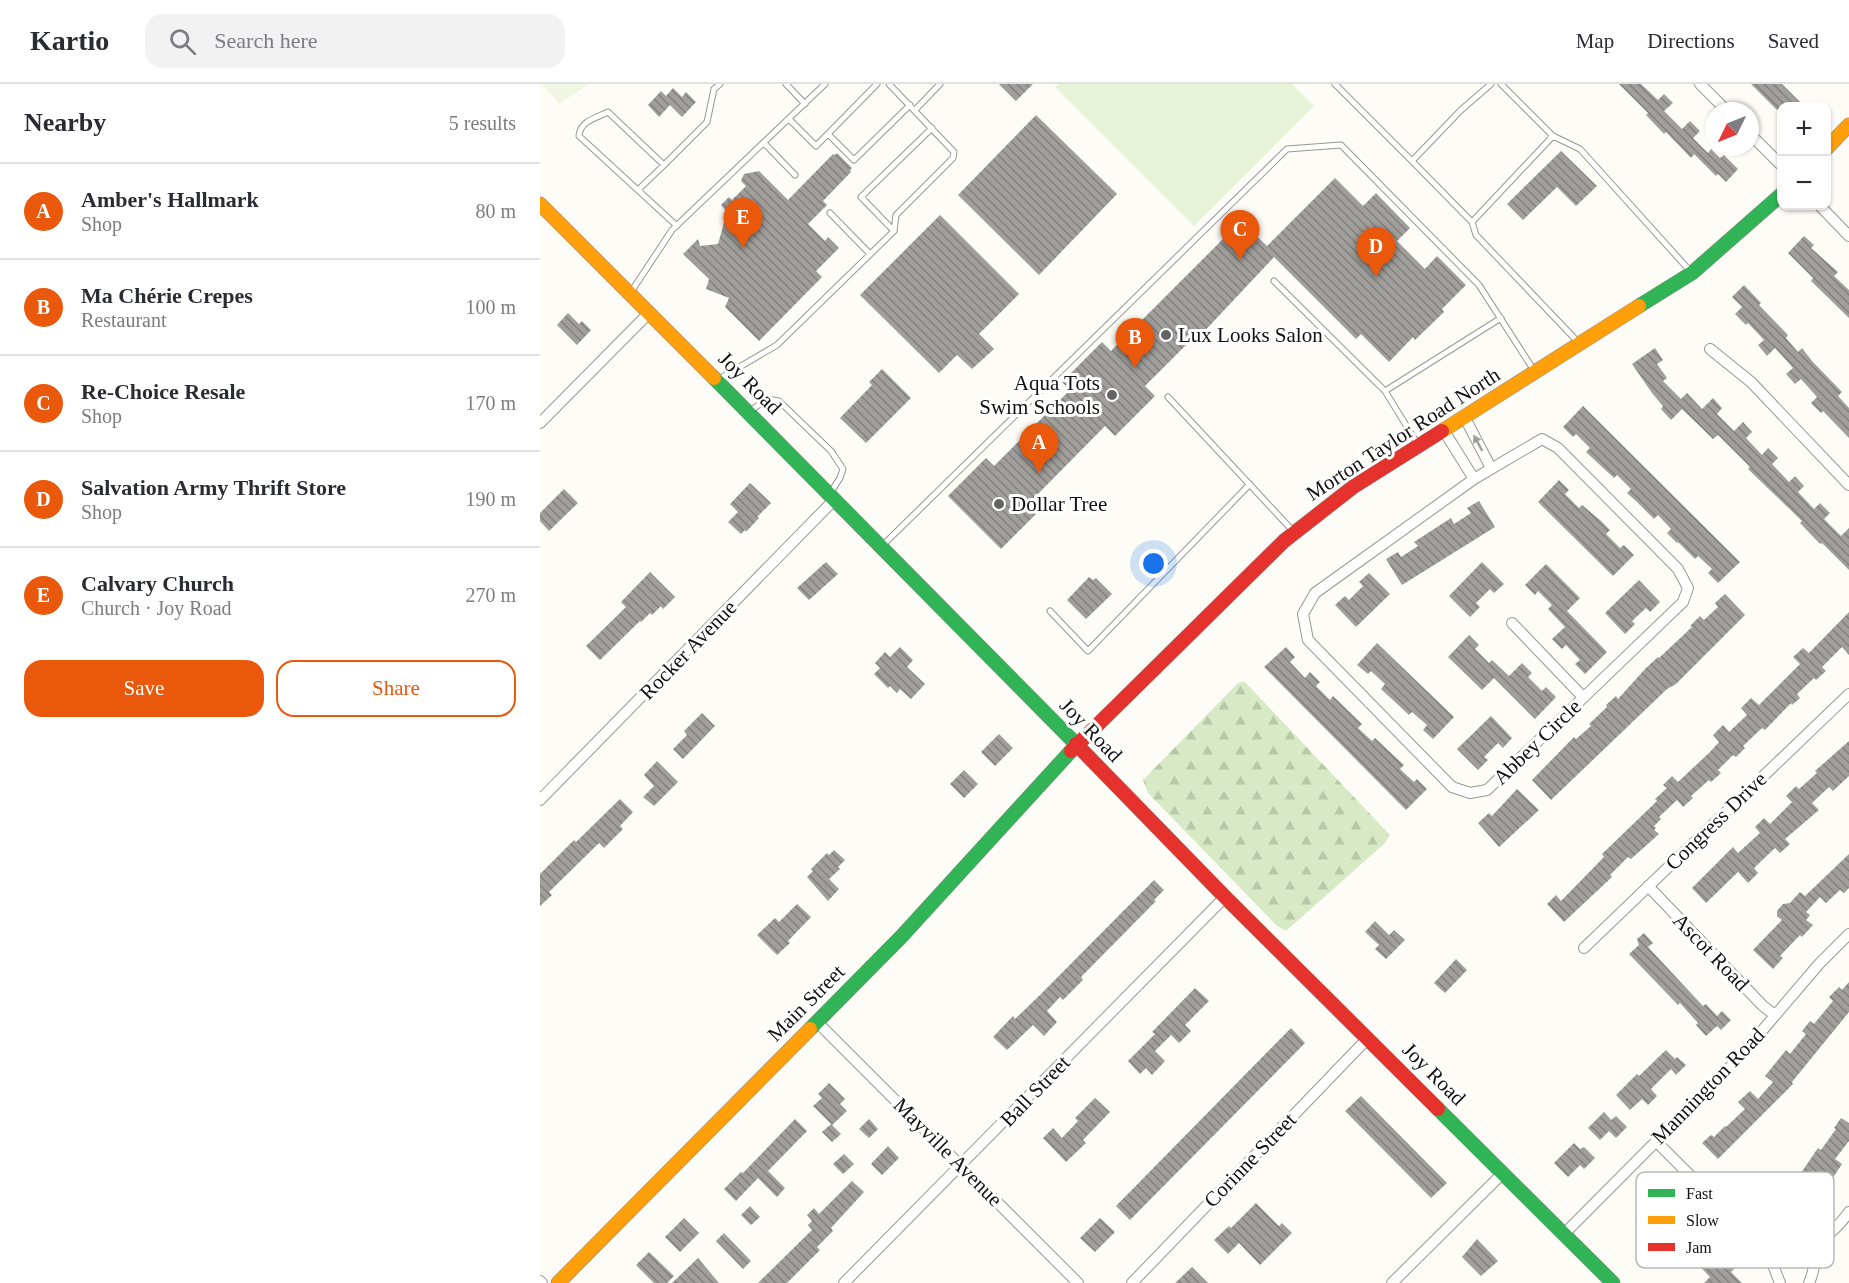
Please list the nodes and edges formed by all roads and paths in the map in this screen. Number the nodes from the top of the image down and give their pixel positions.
1 (720, 84) edge
2 (786, 84) edge
3 (825, 84) edge
4 (877, 84) edge
5 (889, 84) edge
6 (940, 84) edge
7 (1335, 84) edge
8 (1491, 84) edge
9 (1501, 84) edge
10 (1700, 84) edge
11 (1718, 102) edge
12 (805, 104) junction
13 (912, 107) junction
14 (789, 119) junction
15 (1849, 125) edge
16 (932, 128) junction
17 (828, 134) junction
18 (1554, 136) junction
19 (764, 142) junction
20 (1759, 143) edge
21 (1831, 145) edge
22 (1412, 161) junction
23 (1777, 161) edge
24 (664, 165) junction
25 (795, 175) dead end
26 (639, 190) junction
27 (1777, 200) edge
28 (540, 204) edge
29 (1824, 210) edge
30 (830, 213) dead end
31 (1472, 222) junction
32 (677, 225) junction
33 (894, 231) junction
34 (1849, 236) edge
35 (870, 254) junction
36 (1692, 273) junction
37 (1274, 281) dead end
38 (631, 293) junction
39 (650, 312) junction
40 (1501, 318) junction
41 (1580, 345) junction
42 (1710, 349) dead end
43 (1535, 373) junction
44 (717, 380) junction
45 (1385, 391) junction
46 (1168, 397) dead end
47 (749, 412) junction
48 (1465, 418) junction
49 (540, 423) edge
50 (1444, 431) junction
51 (1419, 447) junction
52 (1491, 468) junction
53 (1474, 478) junction
54 (1250, 484) junction
55 (1849, 485) edge
56 (833, 496) junction
57 (1294, 532) junction
58 (882, 546) junction
59 (1050, 611) dead end
60 (1512, 623) dead end
61 (1849, 694) edge
62 (1583, 697) junction
63 (1077, 745) junction
64 (540, 800) edge
65 (1648, 886) junction
66 (1225, 897) junction
67 (1849, 934) edge
68 (1584, 948) dead end
69 (1776, 1015) junction
70 (817, 1022) junction
71 (1368, 1038) junction
72 (1656, 1141) junction
73 (961, 1166) junction
74 (1687, 1172) edge
75 (1503, 1173) junction
76 (1849, 1212) edge
77 (1834, 1230) edge
78 (1564, 1234) junction
79 (1775, 1268) edge
80 (1813, 1268) edge
81 (558, 1283) edge
82 (844, 1283) edge
83 (1078, 1283) edge
84 (1132, 1283) edge
85 (1392, 1283) edge
86 (1613, 1283) edge
87 (1780, 1283) edge
88 (1809, 1283) edge

1 - 24 lane
2 - 12 lane
3 - 12 lane
4 - 17 lane
5 - 13 lane
6 - 13 lane
7 - 22 lane
8 - 22 lane
9 - 18 lane
10 - 11 street
12 - 14 lane
13 - 16 lane
13 - 17 lane
14 - 17 lane
14 - 19 lane
15 - 21 street
16 - 33 lane
16 - 33 lane
18 - 31 lane
18 - 36 lane
19 - 25 lane
19 - 32 lane
20 - 23 street
22 - 31 lane
24 - 26 lane
24 - 26 lane
26 - 32 lane
27 - 36 street, Morton Taylor Road North
28 - 38 street, Joy Road
29 - 34 street
30 - 35 lane
31 - 41 lane
32 - 38 lane
33 - 35 lane
35 - 44 lane
36 - 41 street, Morton Taylor Road North
37 - 45 lane
38 - 39 street, Joy Road
39 - 44 street, Joy Road
39 - 49 street
40 - 43 lane
40 - 45 lane
40 - 58 lane
41 - 43 street, Morton Taylor Road North
42 - 55 street
43 - 48 street, Morton Taylor Road North
44 - 47 street, Joy Road
45 - 51 lane
46 - 54 lane
47 - 56 street, Joy Road
47 - 56 lane
48 - 50 street, Morton Taylor Road North
52 -> 48 street
50 - 51 street, Morton Taylor Road North
50 - 53 street
51 - 57 street, Morton Taylor Road North
52 - 53 street, Abbey Circle
52 - 62 street, Abbey Circle
53 - 62 street, Abbey Circle
54 - 57 lane
54 - 59 lane
56 - 58 street, Joy Road
56 - 64 street, Rocker Avenue
57 - 63 street, Morton Taylor Road North
58 - 63 street, Joy Road
60 - 62 street
61 - 65 street, Congress Drive
63 - 66 street, Joy Road
63 - 70 street, Main Street
65 - 68 street, Congress Drive
65 - 69 street, Ascot Road
66 - 71 street, Joy Road
66 - 73 street, Ball Street
67 - 69 street, Mannington Road
69 - 72 street, Mannington Road
70 - 73 street, Mayville Avenue
70 - 81 street, Main Street
71 - 75 street, Joy Road
71 - 84 street, Corinne Street
72 - 74 street
72 - 78 street, Mannington Road
73 - 82 street, Ball Street
73 - 83 street, Mayville Avenue
75 - 78 street, Joy Road
75 - 85 street
76 - 77 street
78 - 86 street, Joy Road
79 - 87 street
80 - 88 street

